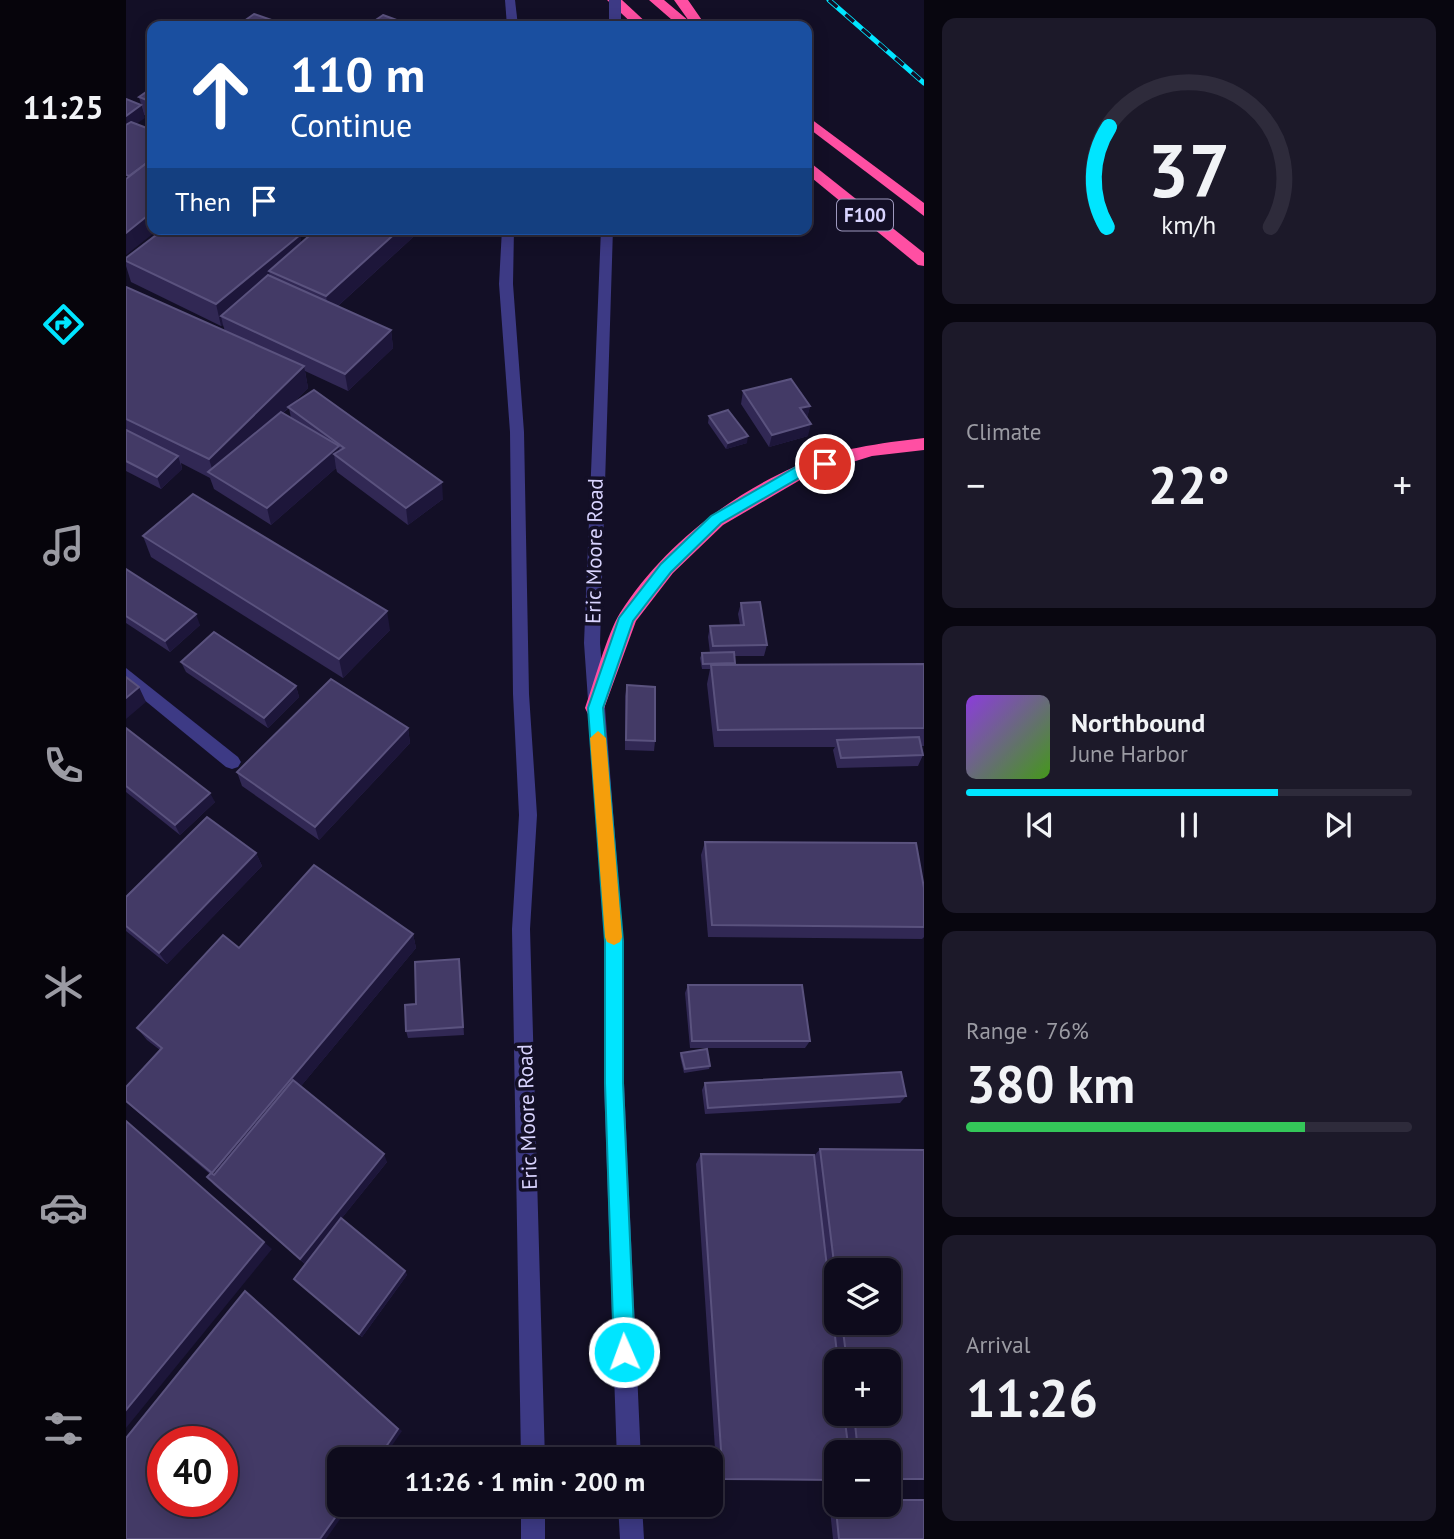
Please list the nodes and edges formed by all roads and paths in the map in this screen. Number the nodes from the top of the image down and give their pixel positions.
1 (510, 0) edge
2 (614, 0) edge
3 (656, 0) edge
4 (681, 0) edge
5 (512, 21) edge
6 (615, 21) edge
7 (637, 21) edge
8 (681, 21) edge
9 (696, 21) edge
10 (812, 124) edge
11 (812, 171) edge
12 (924, 211) edge
13 (508, 235) edge
14 (607, 235) edge
15 (924, 261) edge
16 (924, 444) edge
17 (126, 675) edge
18 (595, 708) junction
19 (233, 762) dead end
20 (533, 1447) edge
21 (628, 1447) edge
22 (533, 1517) edge
23 (631, 1517) edge
24 (533, 1539) edge
25 (632, 1539) edge

1 - 5 street
2 - 6 street, bridge
2 - 7 highway
3 - 8 highway
4 - 9 highway
10 - 12 highway, F100
11 - 15 highway, F100
13 - 20 street, Eric Moore Road
14 - 18 street, Eric Moore Road
16 - 18 highway
17 - 19 street
18 - 21 street, Eric Moore Road
22 - 24 street
23 - 25 street

